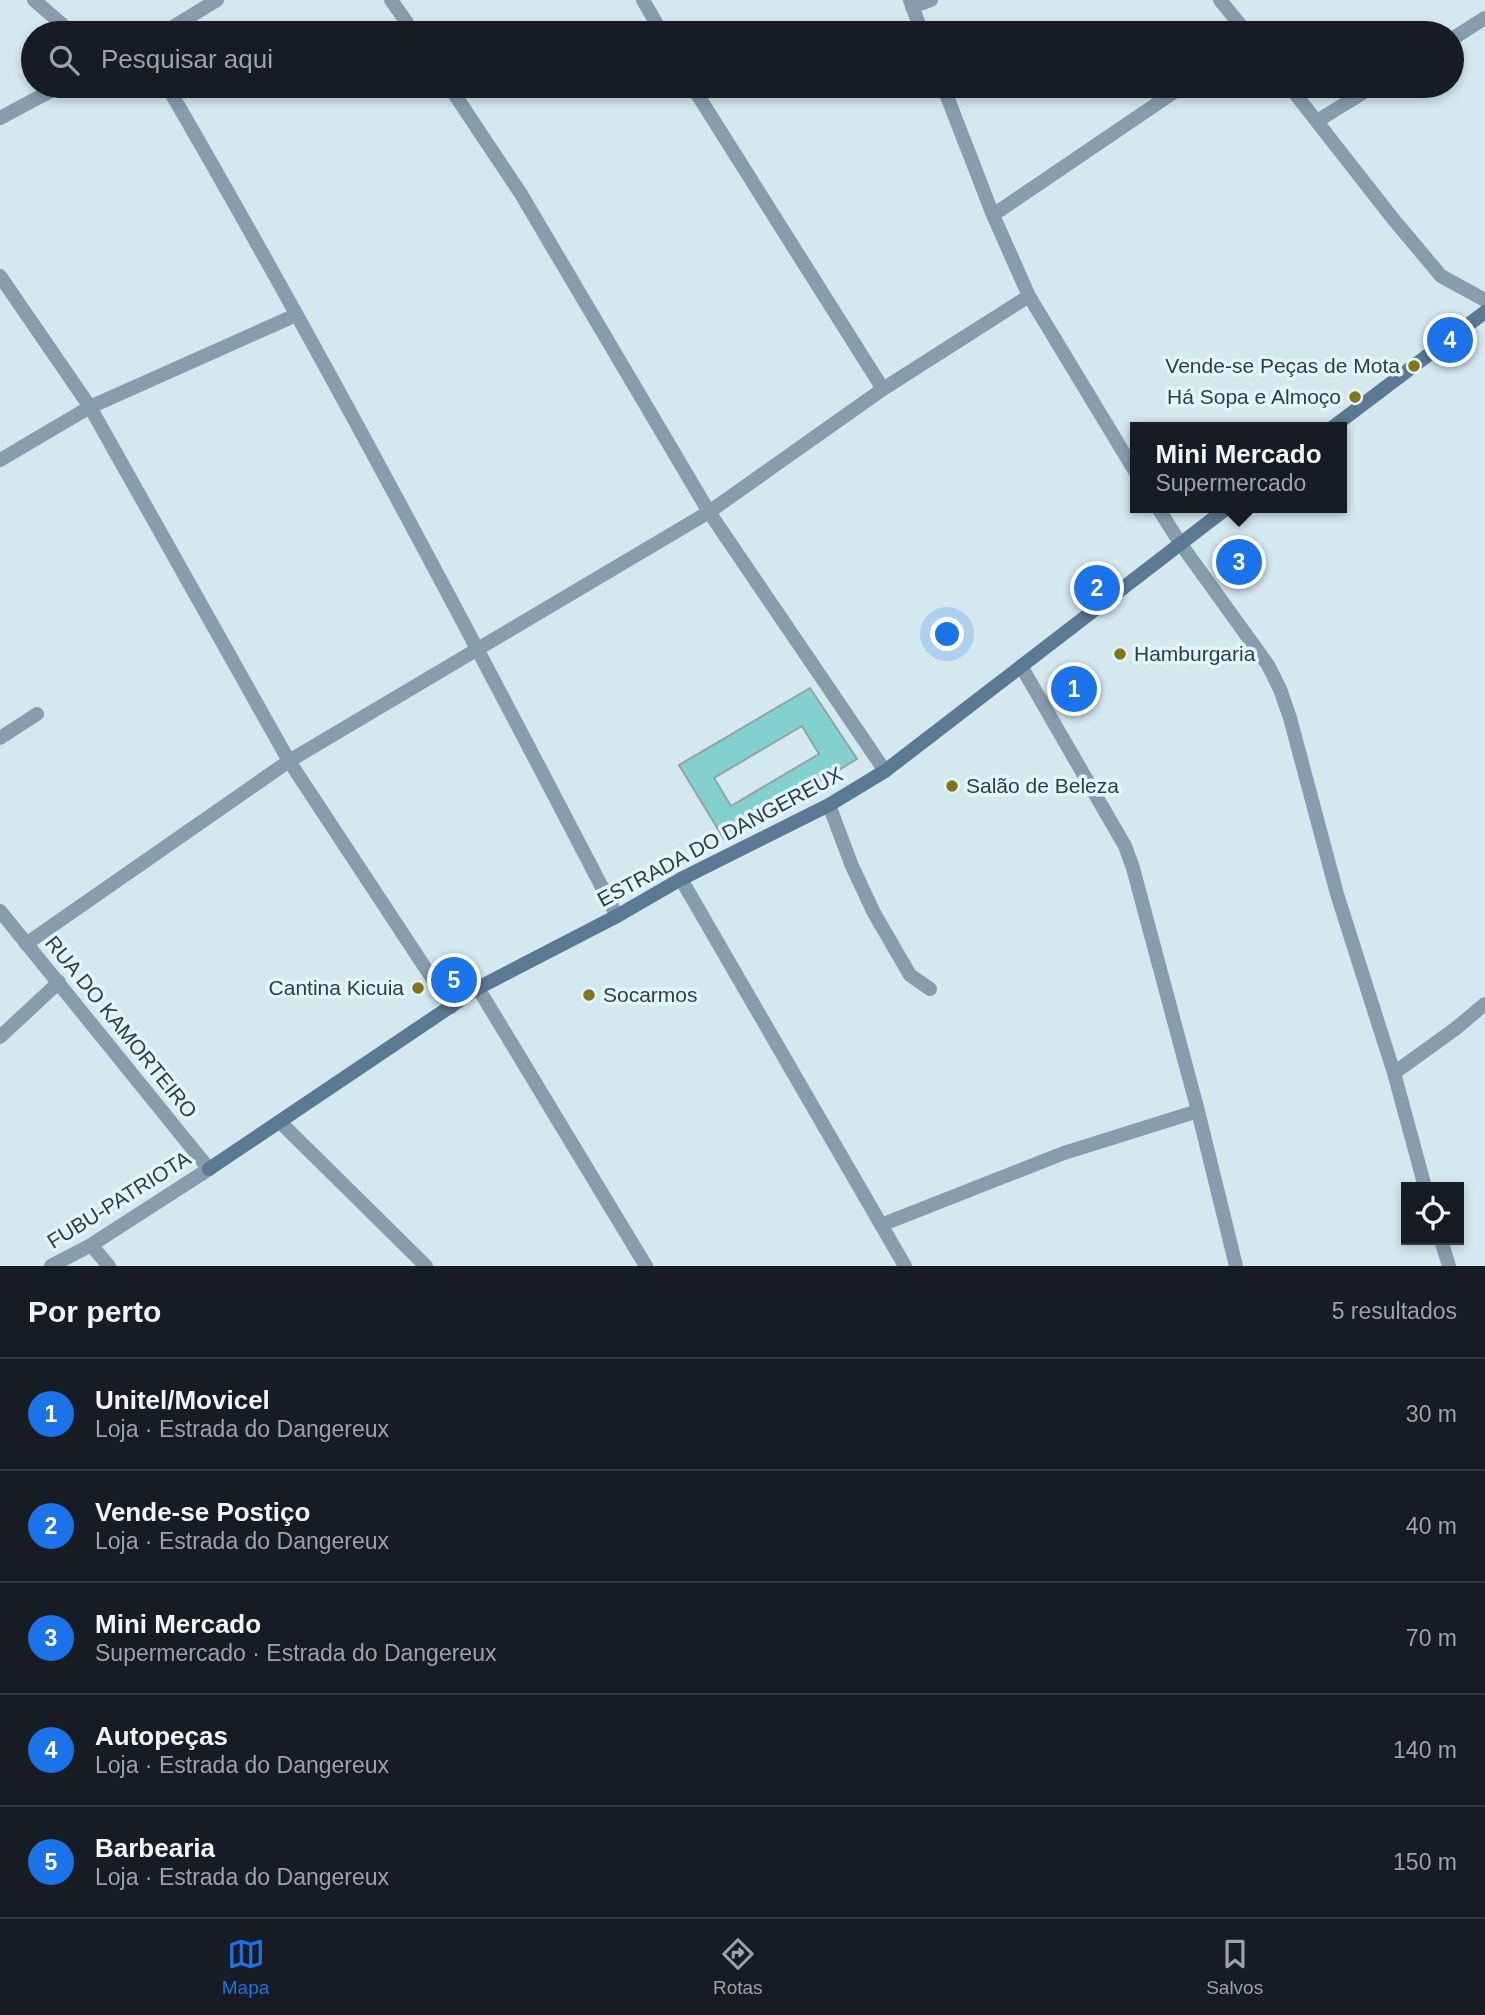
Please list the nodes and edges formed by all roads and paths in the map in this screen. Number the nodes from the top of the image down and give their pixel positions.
1 (34, 0) edge
2 (217, 0) edge
3 (391, 0) edge
4 (643, 0) edge
5 (931, 0) edge
6 (1220, 0) edge
7 (911, 4) edge
8 (1485, 18) edge
9 (58, 21) edge
10 (183, 21) edge
11 (406, 21) edge
12 (655, 21) edge
13 (917, 21) edge
14 (1237, 21) edge
15 (1464, 31) edge
16 (38, 98) edge
17 (174, 98) edge
18 (457, 98) edge
19 (700, 98) edge
20 (948, 98) edge
21 (1166, 98) edge
22 (1299, 98) edge
23 (1354, 98) edge
24 (0, 118) edge
25 (1317, 121) junction
26 (993, 215) junction
27 (0, 276) edge
28 (1028, 296) junction
29 (1485, 300) edge
30 (1485, 312) edge
31 (296, 315) junction
32 (883, 389) junction
33 (90, 407) junction
34 (1340, 422) edge
35 (0, 460) edge
36 (1130, 462) edge
37 (709, 512) junction
38 (1161, 513) edge
39 (1220, 513) edge
40 (1180, 543) junction
41 (478, 649) junction
42 (1021, 666) junction
43 (37, 714) dead end
44 (0, 738) edge
45 (289, 761) junction
46 (885, 771) junction
47 (829, 805) junction
48 (681, 880) junction
49 (0, 911) edge
50 (617, 916) junction
51 (26, 944) junction
52 (59, 982) junction
53 (478, 988) junction
54 (930, 989) dead end
55 (1485, 1004) edge
56 (451, 1007) junction
57 (0, 1037) edge
58 (1394, 1073) junction
59 (1198, 1111) junction
60 (279, 1122) junction
61 (209, 1169) junction
62 (1424, 1182) edge
63 (881, 1225) junction
64 (91, 1245) junction
65 (1443, 1245) edge
66 (58, 1264) edge
67 (109, 1266) edge
68 (426, 1266) edge
69 (646, 1266) edge
70 (905, 1266) edge
71 (1236, 1266) edge
72 (1449, 1266) edge

1 - 9 street
2 - 10 street
3 - 11 street
4 - 12 street
5 - 7 street
6 - 14 street
7 - 13 street
8 - 15 street
16 - 24 street
17 - 31 street
18 - 37 street
19 - 32 street
20 - 26 street
21 - 26 street
22 - 25 street
23 - 25 street
25 - 29 street
26 - 28 street
27 - 33 street
28 - 32 street
28 - 36 street
30 - 34 main road
31 - 33 street
31 - 41 street
32 - 37 street
33 - 35 street
33 - 45 street
37 - 41 street
37 - 46 street
38 - 40 street
39 - 40 main road, ESTRADA DO DANGEREUX
40 - 42 main road, ESTRADA DO DANGEREUX
40 - 58 street
41 - 45 street
41 - 50 street
42 - 46 main road, ESTRADA DO DANGEREUX
42 - 59 street
43 - 44 street
45 - 51 street
45 - 56 street
46 - 47 main road, ESTRADA DO DANGEREUX
47 - 48 main road, ESTRADA DO DANGEREUX
47 - 54 street
48 - 50 main road, ESTRADA DO DANGEREUX
48 - 63 street
49 - 51 street, RUA DO KAMORTEIRO
50 - 53 main road, ESTRADA DO DANGEREUX
51 - 52 street, RUA DO KAMORTEIRO
52 - 57 street
52 - 61 street, RUA DO KAMORTEIRO
53 - 56 main road, ESTRADA DO DANGEREUX
53 - 69 street
55 - 58 street
56 - 60 main road, ESTRADA DO DANGEREUX
58 - 62 street
59 - 63 street
59 - 71 street
60 - 61 main road, ESTRADA DO DANGEREUX
60 - 68 street
61 - 64 street, FUBU-PATRIOTA
63 - 70 street
64 - 66 street, FUBU-PATRIOTA
64 - 67 street
65 - 72 street

